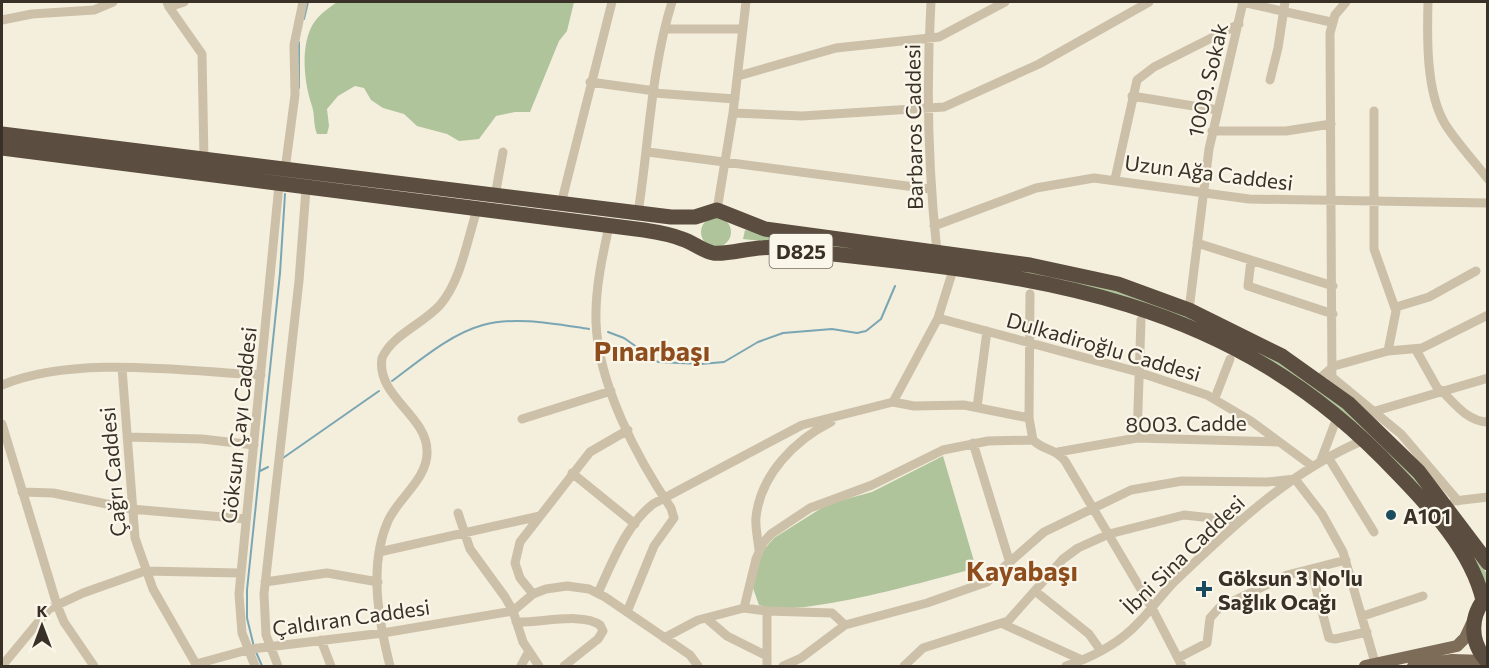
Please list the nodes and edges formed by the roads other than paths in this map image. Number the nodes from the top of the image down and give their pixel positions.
1 (113, 2) edge
2 (184, 2) edge
3 (303, 2) edge
4 (612, 2) edge
5 (672, 2) edge
6 (746, 2) edge
7 (931, 2) edge
8 (1005, 2) edge
9 (1149, 2) edge
10 (1243, 2) edge
11 (1346, 2) edge
12 (1428, 2) edge
13 (168, 4) edge
14 (1284, 6) edge
15 (2, 20) edge
16 (1331, 22) junction
17 (1239, 24) junction
18 (664, 29) junction
19 (743, 29) junction
20 (929, 39) junction
21 (738, 76) junction
22 (1270, 80) dead end
23 (590, 82) junction
24 (655, 92) junction
25 (1131, 96) junction
26 (735, 99) junction
27 (928, 109) junction
28 (1218, 110) junction
29 (1374, 111) dead end
30 (733, 112) junction
31 (1331, 124) junction
32 (1212, 131) junction
33 (2, 134) edge
34 (2, 148) edge
35 (503, 152) dead end
36 (648, 152) junction
37 (204, 160) junction
38 (726, 162) junction
39 (285, 170) junction
40 (1115, 179) junction
41 (1488, 179) edge
42 (279, 185) junction
43 (306, 189) junction
44 (930, 189) junction
45 (1204, 194) junction
46 (495, 196) junction
47 (1374, 201) junction
48 (1332, 202) junction
49 (1488, 203) edge
50 (561, 204) junction
51 (477, 210) junction
52 (638, 213) junction
53 (717, 214) junction
54 (609, 226) junction
55 (934, 226) junction
56 (1197, 243) junction
57 (702, 247) junction
58 (723, 252) junction
59 (937, 252) junction
60 (1251, 260) junction
61 (953, 270) junction
62 (1476, 271) dead end
63 (1333, 286) junction
64 (1030, 294) dead end
65 (1396, 307) junction
66 (1189, 310) junction
67 (1333, 314) junction
68 (1488, 315) edge
69 (938, 318) junction
70 (1142, 320) dead end
71 (987, 332) junction
72 (1029, 342) junction
73 (1416, 350) junction
74 (1388, 351) junction
75 (1230, 359) dead end
76 (1334, 366) junction
77 (122, 368) junction
78 (1138, 372) junction
79 (261, 375) junction
80 (1488, 378) edge
81 (1328, 383) junction
82 (2, 385) edge
83 (611, 391) junction
84 (1440, 391) junction
85 (1215, 398) junction
86 (893, 402) junction
87 (977, 407) junction
88 (1368, 413) junction
89 (844, 415) junction
90 (1338, 415) junction
91 (1029, 418) junction
92 (522, 419) dead end
93 (1485, 422) edge
94 (2, 424) edge
95 (628, 430) junction
96 (1488, 431) edge
97 (127, 437) junction
98 (1137, 438) junction
99 (1033, 440) junction
100 (1365, 440) junction
101 (1279, 442) junction
102 (973, 443) junction
103 (254, 445) junction
104 (1058, 452) junction
105 (1325, 458) junction
106 (1312, 466) junction
107 (572, 473) junction
108 (1295, 478) junction
109 (22, 492) junction
110 (1488, 497) edge
111 (664, 498) junction
112 (1451, 502) junction
113 (1093, 507) junction
114 (131, 509) junction
115 (458, 513) dead end
116 (540, 516) junction
117 (246, 519) junction
118 (1240, 521) junction
119 (635, 524) junction
120 (463, 532) junction
121 (1374, 532) dead end
122 (1109, 534) junction
123 (759, 550) junction
124 (379, 552) junction
125 (1346, 560) junction
126 (1010, 563) junction
127 (1488, 563) edge
128 (1311, 569) junction
129 (145, 571) junction
130 (240, 573) junction
131 (265, 582) junction
132 (378, 582) junction
133 (1035, 591) junction
134 (598, 593) junction
135 (533, 594) junction
136 (1424, 596) dead end
137 (1485, 597) edge
138 (57, 605) junction
139 (744, 608) junction
140 (1152, 608) junction
141 (513, 611) junction
142 (767, 611) junction
143 (627, 612) junction
144 (1363, 615) junction
145 (706, 618) junction
146 (1474, 620) junction
147 (516, 622) junction
148 (1002, 624) junction
149 (845, 625) junction
150 (1367, 632) junction
151 (383, 633) junction
152 (664, 638) junction
153 (321, 640) junction
154 (266, 647) junction
155 (249, 649) junction
156 (1101, 651) junction
157 (528, 652) junction
158 (1082, 660) junction
159 (767, 661) edge
160 (1180, 662) edge
161 (1487, 662) edge
162 (197, 665) edge
163 (2, 666) edge
164 (94, 666) edge
165 (255, 666) edge
166 (278, 666) edge
167 (331, 666) edge
168 (390, 666) edge
169 (520, 666) edge
170 (539, 666) edge
171 (564, 666) edge
172 (698, 666) edge
173 (783, 666) edge
174 (904, 666) edge
175 (1066, 666) edge
176 (1372, 666) edge
177 (1413, 666) edge

1 - 15 street
2 - 13 street
3 - 39 street
4 - 23 street
5 - 18 street
6 - 19 street
7 - 20 street, Barbaros Caddesi
8 - 20 street
9 - 27 street
10 - 14 street
10 - 17 street, 1009. Sokak
11 - 16 street
12 - 41 street
13 - 37 street
14 - 16 street
14 - 22 street
16 - 31 street
17 - 25 street
17 - 28 street, 1009. Sokak
18 - 19 street
18 - 24 street
19 - 21 street
20 - 21 street
20 - 27 street, Barbaros Caddesi
21 - 26 street
23 - 24 street
23 - 50 street
24 - 26 street
24 - 36 street
25 - 28 street
25 - 40 street
26 - 30 street
27 - 30 street
27 - 44 street, Barbaros Caddesi
28 - 32 street, 1009. Sokak
29 - 47 street
30 - 38 street
31 - 32 street
31 - 48 street
32 - 45 street, 1009. Sokak
33 - 37 highway, D825
34 - 42 highway, D825
35 - 46 street
36 - 38 street
36 - 52 street
37 - 39 highway, D825
38 - 44 street
38 - 53 street
39 - 46 highway, D825
40 - 45 street, Uzun Ağa Caddesi
40 - 55 street, Uzun Ağa Caddesi
42 - 43 highway, D825
42 - 79 street, Göksun Çayı Caddesi
43 - 51 highway, D825
43 - 131 street, Göksun Çayı Caddesi
44 - 55 street, Barbaros Caddesi
45 - 48 street, Uzun Ağa Caddesi
45 - 56 street, 1009. Sokak
46 - 50 highway, D825
47 - 48 street, Uzun Ağa Caddesi
47 - 49 street, Uzun Ağa Caddesi
47 - 65 street
48 - 63 street
50 - 52 highway, D825
51 - 54 highway, D825
51 - 124 street
52 - 53 highway, D825
53 - 57 highway
53 - 58 highway
53 - 59 highway, D825
54 - 57 highway, D825
54 - 83 street
55 - 59 street, Barbaros Caddesi
56 - 60 street
56 - 66 street, 1009. Sokak
57 - 58 highway, D825
58 - 61 highway, D825
59 - 66 highway, D825
60 - 63 street
60 - 67 street
61 - 69 street
61 - 90 highway, D825
62 - 65 street
63 - 67 street
64 - 72 street
65 - 74 street
66 - 81 highway, D825
67 - 76 street
68 - 73 street
69 - 71 street, Dulkadiroğlu Caddesi
69 - 86 street
70 - 78 street
71 - 72 street, Dulkadiroğlu Caddesi
71 - 87 street
72 - 78 street, Dulkadiroğlu Caddesi
72 - 91 street
73 - 74 street
73 - 84 street
74 - 76 street
75 - 85 street
76 - 81 street
76 - 81 street
77 - 79 street
77 - 82 street
77 - 97 street, Çağrı Caddesi
78 - 85 street, Dulkadiroğlu Caddesi
78 - 98 street
79 - 103 street, Göksun Çayı Caddesi
80 - 84 street
81 - 88 highway, D825
83 - 92 street
83 - 95 street
84 - 88 street
84 - 93 street
85 - 101 street, Dulkadiroğlu Caddesi
86 - 87 street
86 - 89 street
87 - 91 street
88 - 112 highway, D825
89 - 111 street
89 - 123 street
90 - 100 highway, D825
90 - 105 street
91 - 99 street
93 - 96 street
94 - 109 street
95 - 107 street
95 - 111 street
97 - 103 street
97 - 114 street, Çağrı Caddesi
98 - 101 street, 8003. Cadde
98 - 104 street, 8003. Cadde
99 - 102 street
99 - 104 street
100 - 105 street, İbni Sina Caddesi
100 - 137 highway, D825
101 - 106 street, Dulkadiroğlu Caddesi
102 - 123 street
102 - 126 street
103 - 117 street, Göksun Çayı Caddesi
104 - 113 street
105 - 106 street, İbni Sina Caddesi
105 - 121 street
106 - 108 street, İbni Sina Caddesi
107 - 116 street
107 - 119 street
108 - 113 street
108 - 118 street, İbni Sina Caddesi
108 - 125 street
109 - 114 street
109 - 138 street
110 - 112 street
111 - 119 street
111 - 143 street
112 - 127 highway, D825
113 - 122 street
113 - 126 street
114 - 117 street
114 - 129 street, Çağrı Caddesi
115 - 120 street
116 - 120 street
116 - 135 street
117 - 130 street, Göksun Çayı Caddesi
118 - 122 street
118 - 140 street, İbni Sina Caddesi
119 - 134 street
120 - 124 street
120 - 141 street
122 - 133 street
122 - 140 street
123 - 139 street
124 - 132 street
125 - 128 street
125 - 144 street
126 - 149 street
128 - 150 street
128 - 160 street
129 - 130 street
129 - 138 street
129 - 162 street, Çağrı Caddesi
130 - 155 street, Göksun Çayı Caddesi
131 - 132 street
131 - 154 street, Göksun Çayı Caddesi
132 - 151 street
133 - 148 street
133 - 156 street
134 - 135 street
134 - 143 street
135 - 141 street
136 - 144 street
137 - 146 highway
138 - 163 street
138 - 164 street
139 - 142 street
139 - 145 street
140 - 156 street, İbni Sina Caddesi
140 - 160 street
141 - 147 street
141 - 151 street, Çaldıran Caddesi
142 - 149 street
142 - 159 street
143 - 152 street
144 - 150 street
145 - 152 street
145 - 159 street
146 - 161 highway
146 - 176 main road
147 - 157 street
147 - 171 street
148 - 158 street
148 - 174 street
149 - 173 street
150 - 176 street
151 - 153 street, Çaldıran Caddesi
151 - 168 street
152 - 172 street
153 - 154 street, Çaldıran Caddesi
153 - 167 street
154 - 155 street, Çaldıran Caddesi
154 - 166 street, Göksun Çayı Caddesi
155 - 162 street, Çaldıran Caddesi
155 - 165 street, Göksun Çayı Caddesi
156 - 158 street, İbni Sina Caddesi
157 - 169 street
157 - 170 street
158 - 175 street, İbni Sina Caddesi
161 - 177 main road

